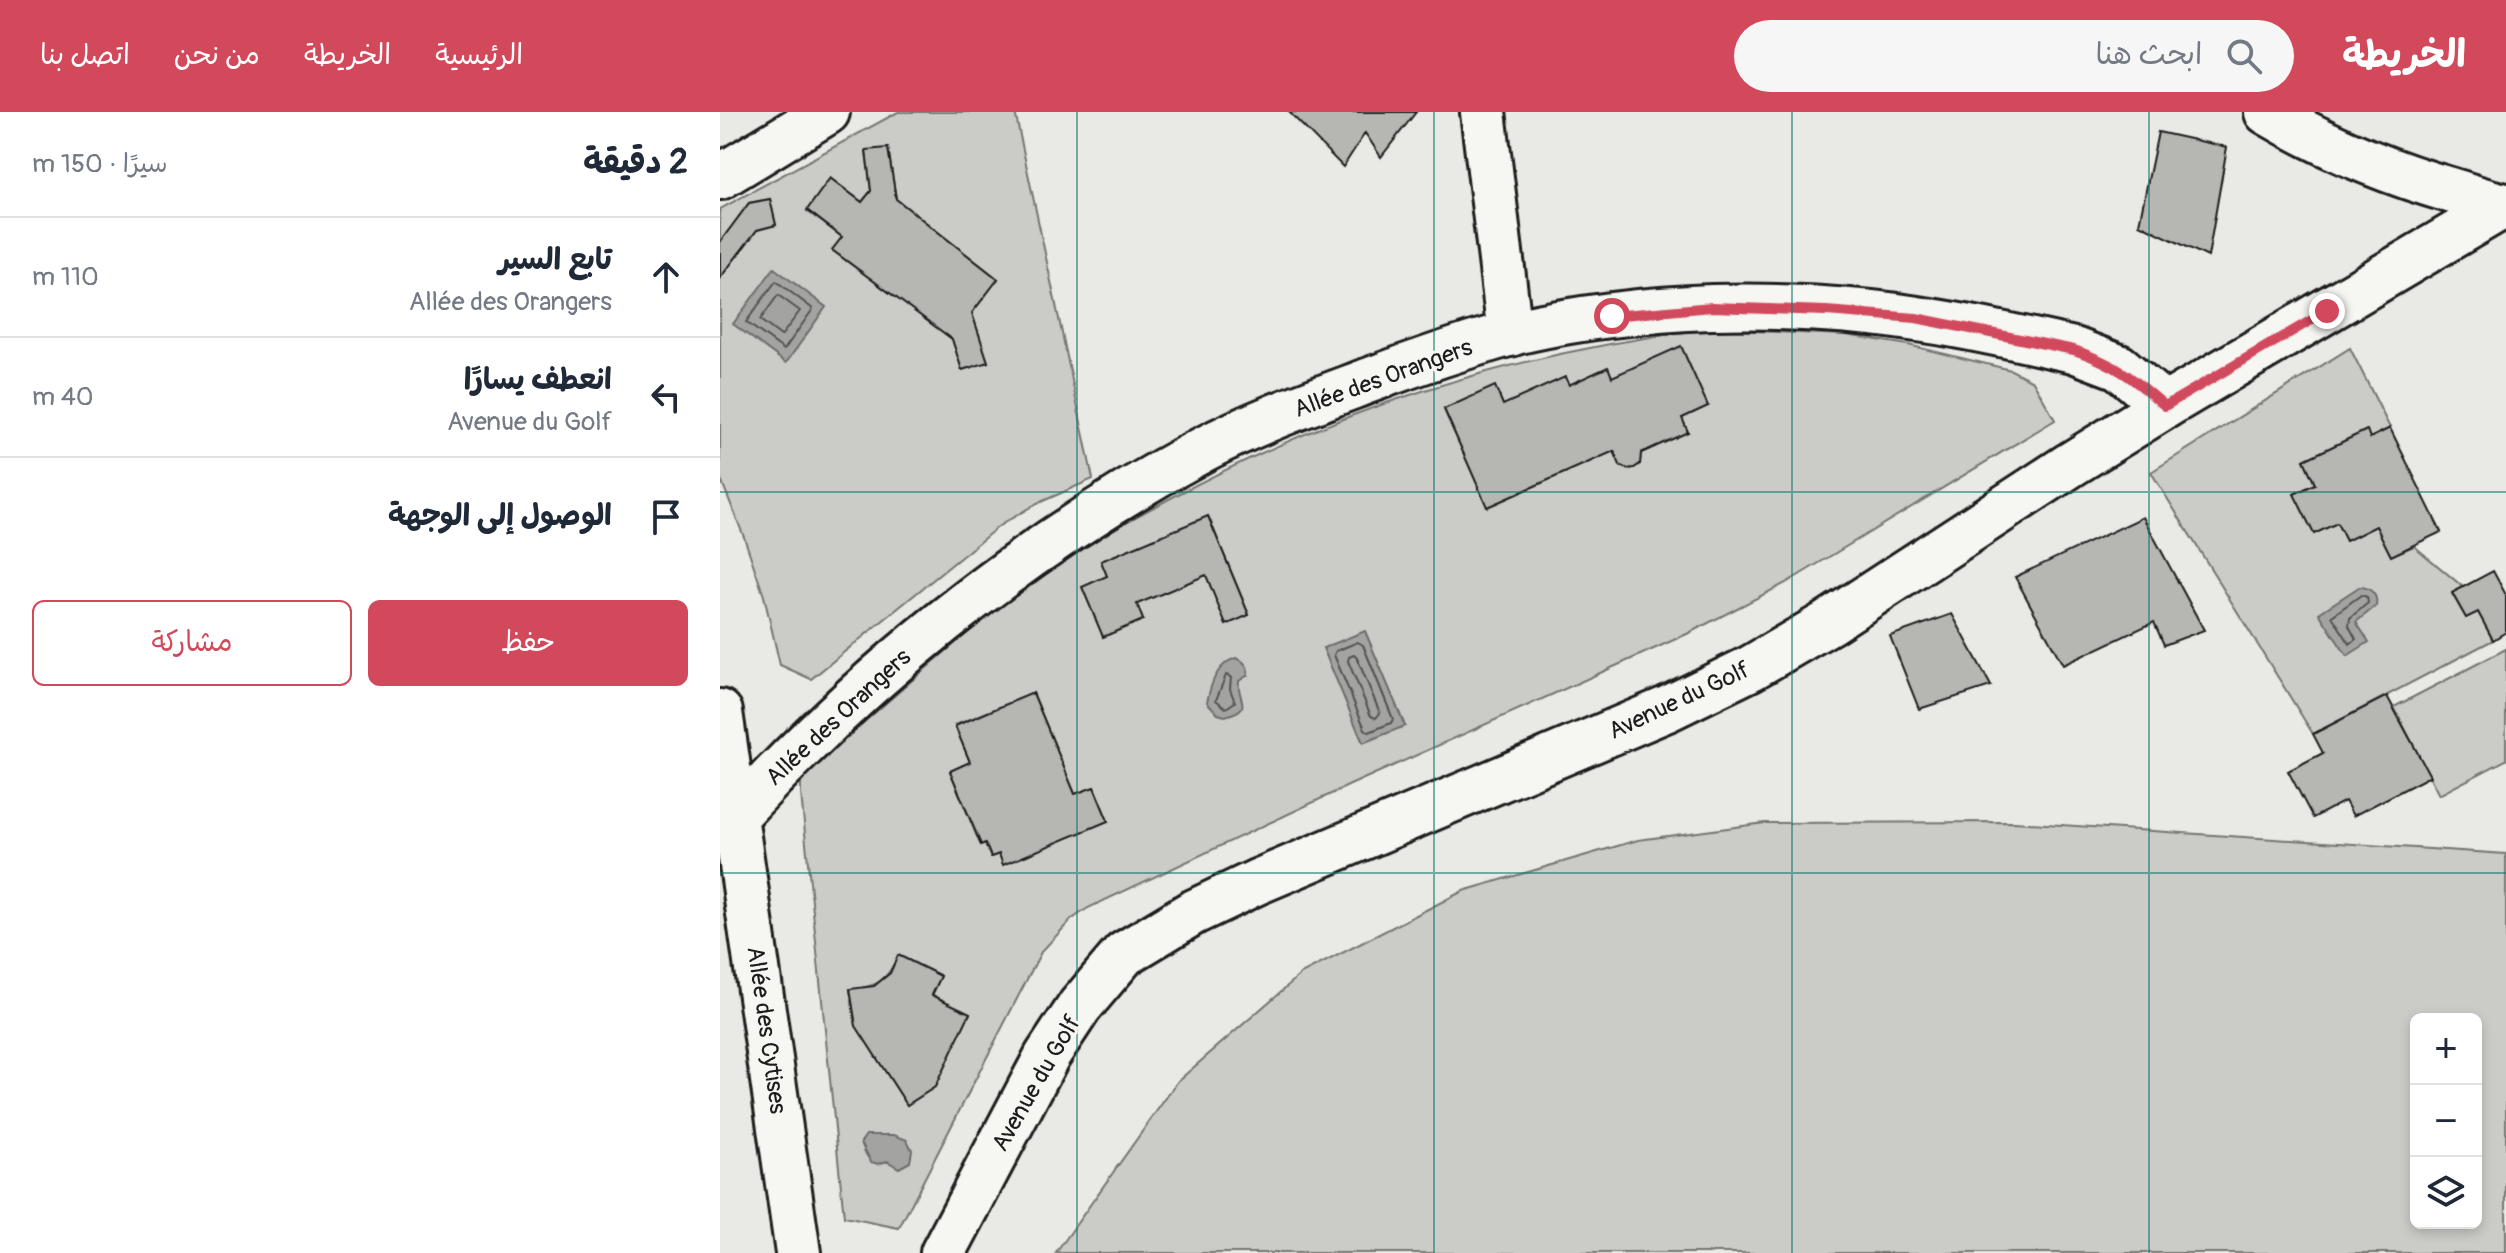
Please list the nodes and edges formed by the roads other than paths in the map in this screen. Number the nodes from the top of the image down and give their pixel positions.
1 (827, 112) edge
2 (1483, 112) edge
3 (2267, 112) edge
4 (720, 177) edge
5 (2505, 206) edge
6 (1510, 334) junction
7 (2165, 406) junction
8 (720, 712) edge
9 (728, 824) edge
10 (798, 1253) edge
11 (943, 1253) edge

1 - 4 street
2 - 6 street
3 - 5 street
5 - 7 street, Avenue du Golf
6 - 7 street, Allée des Orangers
6 - 9 street, Allée des Orangers
7 - 11 street, Avenue du Golf
8 - 9 street, Allée des Cytises
9 - 10 street, Allée des Cytises

